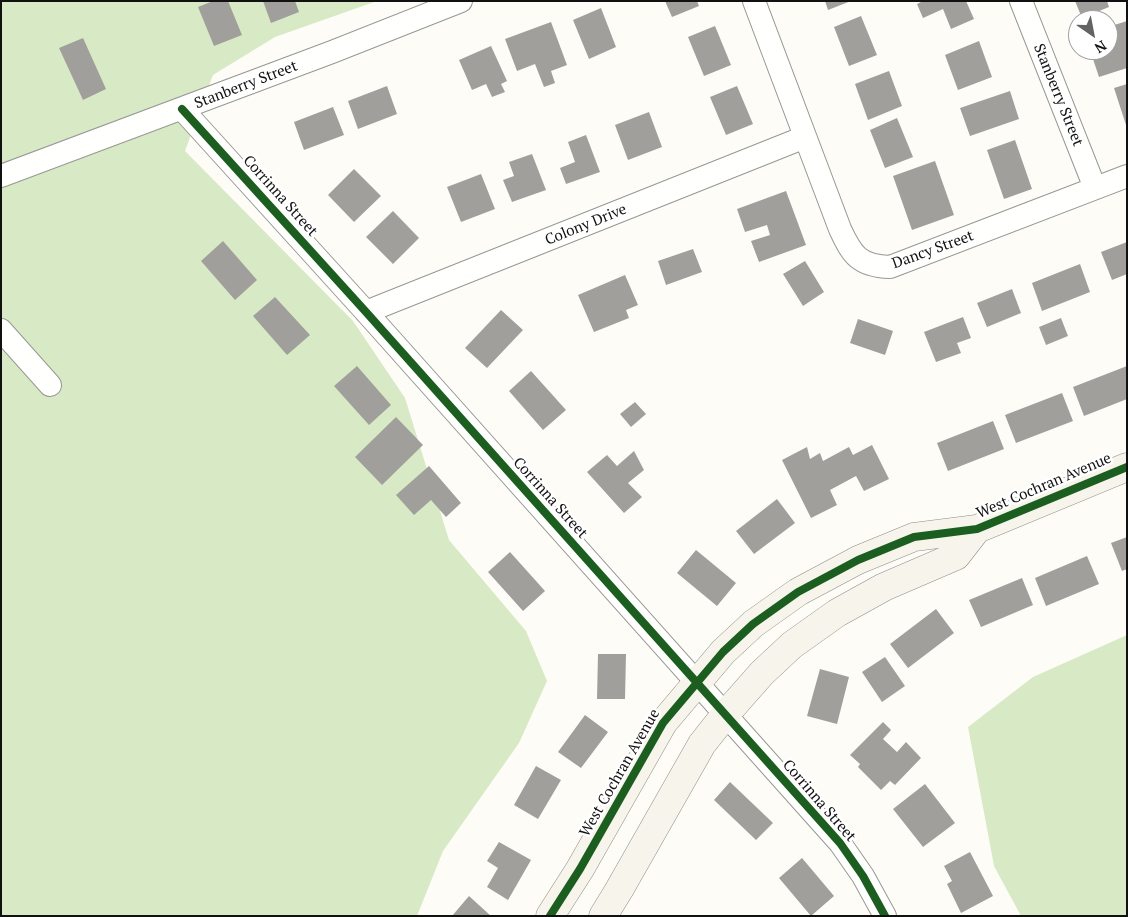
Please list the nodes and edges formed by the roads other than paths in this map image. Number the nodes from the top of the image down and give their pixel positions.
1 (461, 1) edge
2 (754, 1) edge
3 (1021, 1) edge
4 (182, 109) junction
5 (805, 137) junction
6 (1, 176) edge
7 (1127, 176) edge
8 (1095, 188) junction
9 (366, 312) junction
10 (1, 330) edge
11 (50, 385) dead end
12 (1127, 467) edge
13 (977, 530) junction
14 (697, 683) junction
15 (725, 715) junction
16 (550, 916) edge
17 (603, 916) edge
18 (885, 916) edge

1 - 4 street, Stanberry Street
2 - 5 street, Dancy Street
3 - 8 street, Stanberry Street
4 - 6 street, Stanberry Street
4 - 9 street, Corrinna Street
5 - 8 street, Dancy Street
5 - 9 street, Colony Drive
7 - 8 street, Dancy Street
9 - 14 street, Corrinna Street
10 - 11 street
12 - 13 street, West Cochran Avenue
13 - 14 street, West Cochran Avenue
13 - 15 street, West Cochran Avenue
14 - 15 street, Corrinna Street
14 - 16 street, West Cochran Avenue
15 - 17 street, West Cochran Avenue
15 - 18 street, Corrinna Street

